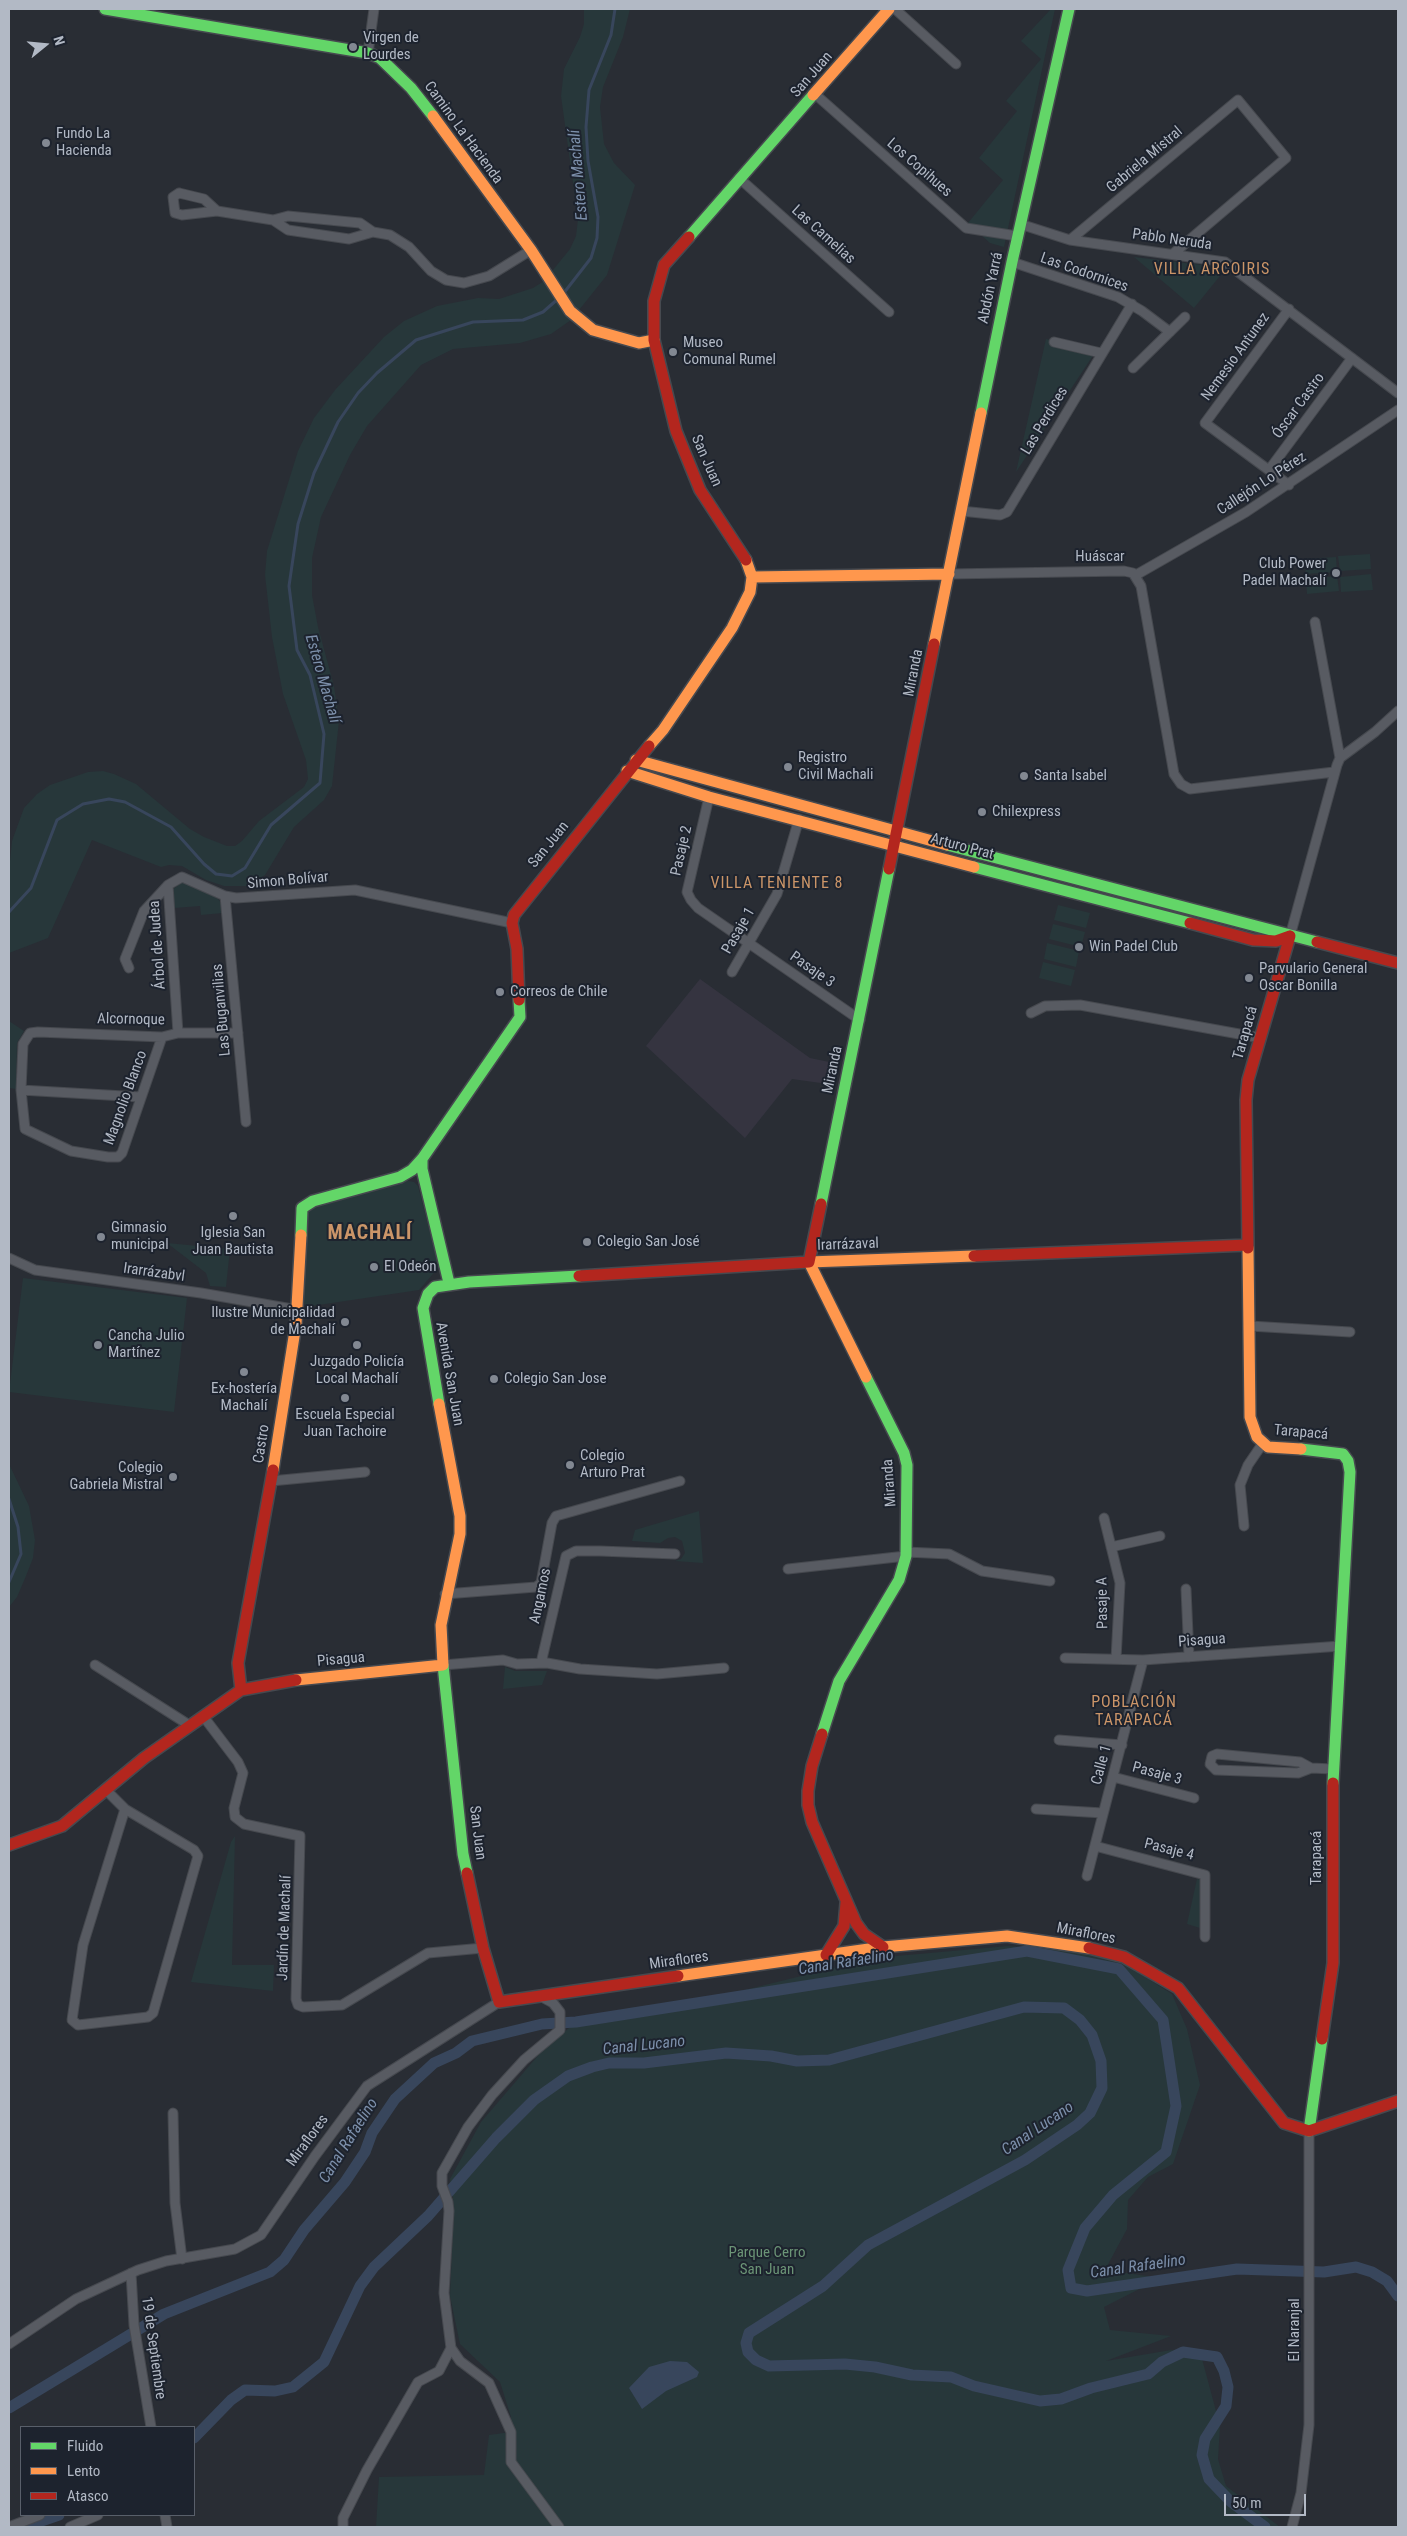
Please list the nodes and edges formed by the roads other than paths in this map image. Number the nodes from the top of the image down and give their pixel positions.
1 (105, 9) edge
2 (374, 9) edge
3 (890, 9) edge
4 (895, 9) edge
5 (1068, 9) edge
6 (368, 53) junction
7 (956, 64) dead end
8 (815, 94) junction
9 (739, 178) junction
10 (216, 211) dead end
11 (273, 220) junction
12 (1020, 224) junction
13 (373, 232) junction
14 (1017, 236) junction
15 (1070, 240) junction
16 (531, 250) junction
17 (1174, 253) junction
18 (1012, 262) junction
19 (1132, 304) junction
20 (1289, 309) junction
21 (889, 312) dead end
22 (1185, 317) dead end
23 (1170, 332) junction
24 (654, 340) junction
25 (1054, 342) dead end
26 (1101, 353) junction
27 (1352, 358) junction
28 (1133, 368) dead end
29 (1398, 393) edge
30 (1398, 410) edge
31 (1269, 470) junction
32 (1289, 484) junction
33 (961, 511) junction
34 (949, 574) junction
35 (1136, 575) junction
36 (752, 577) junction
37 (1315, 622) dead end
38 (1397, 714) edge
39 (1340, 758) junction
40 (636, 760) junction
41 (627, 771) junction
42 (1334, 772) junction
43 (709, 797) junction
44 (800, 819) junction
45 (898, 832) junction
46 (896, 845) junction
47 (168, 885) junction
48 (224, 896) junction
49 (512, 923) junction
50 (1290, 936) junction
51 (748, 942) junction
52 (1398, 963) edge
53 (129, 968) dead end
54 (732, 972) dead end
55 (1031, 1013) dead end
56 (860, 1020) junction
57 (178, 1033) junction
58 (238, 1033) junction
59 (162, 1037) junction
60 (25, 1038) joint
61 (1261, 1038) junction
62 (21, 1090) junction
63 (141, 1097) junction
64 (246, 1122) dead end
65 (422, 1158) junction
66 (1248, 1246) junction
67 (9, 1258) edge
68 (810, 1262) junction
69 (448, 1283) junction
70 (298, 1310) junction
71 (1250, 1326) junction
72 (1350, 1332) dead end
73 (1263, 1443) junction
74 (365, 1472) dead end
75 (272, 1481) junction
76 (680, 1481) dead end
77 (1104, 1518) dead end
78 (1244, 1526) dead end
79 (1160, 1536) dead end
80 (1111, 1547) junction
81 (675, 1554) dead end
82 (906, 1554) junction
83 (788, 1569) dead end
84 (1050, 1581) dead end
85 (1186, 1589) dead end
86 (445, 1594) junction
87 (1340, 1646) junction
88 (1189, 1656) junction
89 (1065, 1658) dead end
90 (1116, 1659) junction
91 (1143, 1660) junction
92 (541, 1664) junction
93 (95, 1665) dead end
94 (443, 1665) junction
95 (724, 1668) dead end
96 (241, 1690) junction
97 (203, 1716) junction
98 (189, 1725) junction
99 (1059, 1740) dead end
100 (1122, 1745) junction
101 (1311, 1768) junction
102 (1333, 1769) junction
103 (1113, 1777) junction
104 (106, 1790) junction
105 (1194, 1798) dead end
106 (125, 1809) junction
107 (1036, 1809) dead end
108 (1103, 1813) junction
109 (9, 1845) edge
110 (1095, 1846) junction
111 (1087, 1876) dead end
112 (846, 1896) junction
113 (1205, 1937) dead end
114 (482, 1948) junction
115 (884, 1948) junction
116 (826, 1955) junction
117 (540, 1996) junction
118 (500, 2002) junction
119 (1398, 2101) edge
120 (174, 2114) dead end
121 (1309, 2131) junction
122 (182, 2259) junction
123 (131, 2273) junction
124 (9, 2344) edge
125 (451, 2348) junction
126 (151, 2426) edge
127 (37, 2516) edge
128 (96, 2516) edge
129 (9, 2527) edge
130 (70, 2527) edge
131 (342, 2527) edge
132 (559, 2527) edge
133 (1292, 2527) edge

1 - 6 main road, Camino La Hacienda
2 - 6 street
3 - 8 main road, San Juan
4 - 7 street
5 - 12 main road, Abdón Yarrá
6 - 16 main road, Camino La Hacienda
8 - 9 main road, San Juan
8 - 14 street, Los Copihues
9 - 21 street, Las Camelias
9 - 24 main road, San Juan
10 - 11 street
11 - 13 street
11 - 13 street
12 - 14 main road, Abdón Yarrá
12 - 15 street, Pablo Neruda
13 - 16 street
14 - 18 main road, Abdón Yarrá
15 - 17 street, Pablo Neruda
15 - 17 street, Gabriela Mistral
16 - 24 main road, Camino La Hacienda
17 - 20 street, Pablo Neruda
18 - 19 street, Las Codornices
18 - 33 main road, Abdón Yarrá
19 - 23 street, Las Codornices
19 - 26 street, Las Perdices
20 - 27 street, Pablo Neruda
20 - 31 street, Nemesio Antunez
22 - 23 street
23 - 28 street
24 - 36 main road, San Juan
25 - 26 street
26 - 33 street, Las Perdices
27 - 29 street, Pablo Neruda
27 - 31 street, Óscar Castro
30 - 32 street, Callejón Lo Pérez
31 - 32 street
32 - 35 street, Callejón Lo Pérez
33 - 34 main road, Abdón Yarrá
34 - 35 street, Huáscar
34 - 36 main road, Huáscar
34 - 45 main road, Miranda
35 - 42 street, Huáscar
36 - 40 main road, San Juan
37 - 39 street
38 - 39 street
39 - 42 street, Tarapacá
40 - 41 main road, San Juan
40 - 45 main road, Arturo Prat
41 - 43 main road, Arturo Prat
41 - 49 main road, San Juan
42 - 50 street, Tarapacá
43 - 44 main road, Arturo Prat
43 - 51 street, Pasaje 2
44 - 46 main road, Arturo Prat
44 - 51 street, Pasaje 1
45 - 46 main road, Miranda
45 - 50 main road, Arturo Prat
46 - 50 main road, Arturo Prat
46 - 56 main road, Miranda
47 - 48 street, Simon Bolívar
47 - 53 street
47 - 57 street, Árbol de Judea
48 - 49 street, Simon Bolívar
48 - 58 street, Las Buganvilias
49 - 65 main road
50 - 52 main road, Arturo Prat
50 - 61 main road, Tarapacá
51 - 54 street, Pasaje 1
51 - 56 street, Pasaje 3
55 - 61 street
56 - 68 main road, Miranda
57 - 58 street, Alcornoque
57 - 59 street, Alcornoque
58 - 64 street, Las Buganvilias
59 - 60 street, Alcornoque
59 - 63 street, Magnolio Blanco
60 - 62 street, Magnolio Blanco
61 - 66 main road, Tarapacá
62 - 63 street
62 - 63 street, Magnolio Blanco
65 - 69 main road
65 - 70 main road, Castro
66 - 68 main road, Irarrázaval
66 - 71 main road, Tarapacá
67 - 70 street, Irarrázabvl
68 - 69 main road, Irarrázaval
68 - 82 main road, Miranda
69 - 86 main road, Avenida San Juan
70 - 75 main road, Castro
71 - 72 street
71 - 73 main road, Tarapacá
73 - 78 street
73 - 87 main road, Tarapacá
74 - 75 street
75 - 96 main road, Castro
76 - 86 street
77 - 80 street, Pasaje A
79 - 80 street
80 - 90 street, Pasaje A
81 - 92 street, Angamos
82 - 83 street
82 - 84 street
82 - 112 main road, Miranda
85 - 88 street
86 - 94 main road, Avenida San Juan
87 - 88 street, Pisagua
87 - 102 main road, Tarapacá
88 - 91 street, Pisagua
89 - 90 street, Pisagua
90 - 91 street, Pisagua
91 - 100 street, Calle 1
92 - 94 street, Pisagua
92 - 95 street, Pisagua
93 - 98 street
94 - 96 main road, Pisagua
94 - 114 main road, San Juan
96 - 97 main road, Pisagua
97 - 98 main road, Pisagua
97 - 114 street, Jardín de Machalí
98 - 104 main road, Pisagua
99 - 100 street
100 - 103 street, Calle 1
101 - 101 street
101 - 102 street
102 - 121 main road, Tarapacá
103 - 105 street, Pasaje 3
103 - 108 street, Calle 1
104 - 106 street
104 - 109 main road, Pisagua
106 - 106 street
107 - 108 street
108 - 110 street, Calle 1
110 - 111 street, Calle 1
110 - 113 street, Pasaje 4
112 - 115 main road, Miranda
112 - 116 main road, Miranda
114 - 118 main road, San Juan
115 - 116 main road, Miraflores
115 - 121 main road, Miraflores
116 - 117 main road, Miraflores
117 - 118 main road, Miraflores
117 - 125 street
118 - 122 street, Miraflores
119 - 121 main road
120 - 122 street
121 - 133 street, El Naranjal
122 - 123 street, Miraflores
123 - 124 street, Miraflores
123 - 126 street, 19 de Septiembre
125 - 131 street
125 - 132 street
127 - 129 street
128 - 130 street

